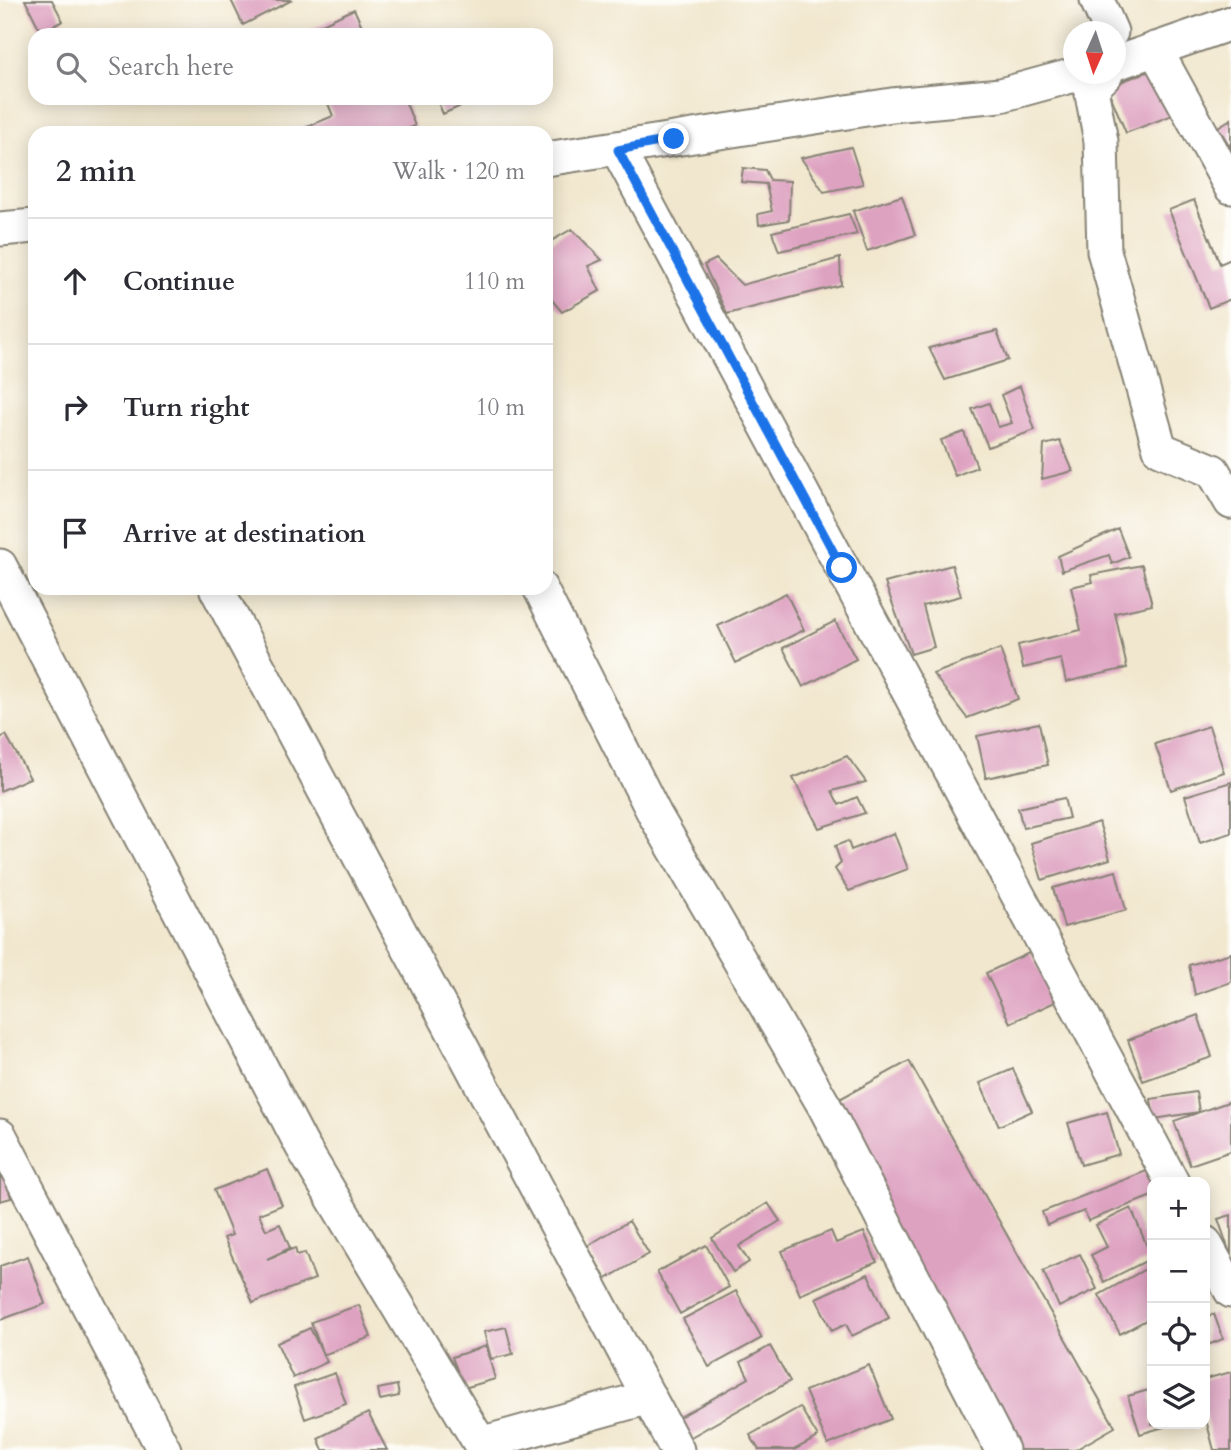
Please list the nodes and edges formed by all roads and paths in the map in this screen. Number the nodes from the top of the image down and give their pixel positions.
1 (1097, 0) edge
2 (1106, 21) edge
3 (1231, 23) edge
4 (1155, 49) junction
5 (1126, 59) edge
6 (1063, 78) edge
7 (1096, 84) edge
8 (618, 150) junction
9 (553, 158) edge
10 (1231, 187) edge
11 (1231, 502) edge
12 (0, 566) edge
13 (220, 595) edge
14 (544, 595) edge
15 (0, 1136) edge
16 (1169, 1177) edge
17 (1210, 1251) edge
18 (1231, 1291) edge
19 (649, 1397) junction
20 (482, 1447) edge
21 (164, 1450) edge
22 (677, 1450) edge
23 (1002, 1450) edge

1 - 2 street
3 - 4 street
4 - 5 street
4 - 10 street
6 - 8 street
7 - 11 street
8 - 9 street
8 - 16 street
12 - 20 street
13 - 19 street
14 - 23 street
15 - 21 street
17 - 18 street
19 - 20 street
19 - 22 street

